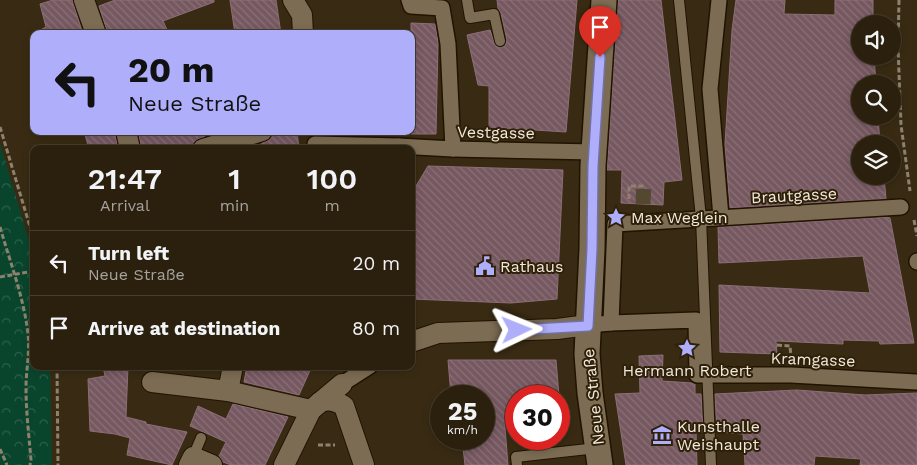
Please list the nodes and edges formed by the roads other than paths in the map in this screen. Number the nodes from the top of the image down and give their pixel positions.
1 (293, 0) edge
2 (467, 0) edge
3 (604, 0) edge
4 (679, 0) edge
5 (719, 0) edge
6 (90, 1) edge
7 (410, 3) edge
8 (95, 30) edge
9 (303, 30) edge
10 (500, 41) dead end
11 (249, 135) edge
12 (314, 141) edge
13 (216, 145) edge
14 (370, 145) edge
15 (415, 148) edge
16 (452, 149) junction
17 (594, 152) junction
18 (906, 202) road end
19 (721, 216) junction
20 (694, 219) junction
21 (599, 324) junction
22 (415, 341) edge
23 (231, 370) edge
24 (359, 370) edge
25 (345, 375) edge
26 (708, 375) junction
27 (152, 382) dead end
28 (917, 382) edge
29 (228, 391) junction
30 (316, 406) junction
31 (200, 438) dead end
32 (599, 456) edge
33 (191, 461) edge
34 (212, 465) edge
35 (284, 465) edge
36 (364, 465) edge
37 (517, 465) edge
38 (711, 465) edge

1 - 9 street
2 - 10 lane
3 - 17 street, Neue Straße
4 - 20 lane
5 - 19 street
6 - 8 street
7 - 16 street
11 - 13 street
12 - 14 street, Vestgasse
15 - 16 street, Vestgasse
16 - 17 street, Vestgasse
17 - 21 street, Neue Straße
18 - 19 street, Brautgasse
19 - 20 street, Brautgasse
20 - 21 street, Brautgasse
20 - 26 lane
21 - 22 street
21 - 26 street
21 - 32 street, Neue Straße
23 - 29 street
24 - 25 street
25 - 30 street
26 - 28 street, Kramgasse
26 - 38 lane
27 - 29 street
29 - 30 street
30 - 35 street
30 - 36 street
31 - 33 lane
32 - 37 lane
33 - 34 street

